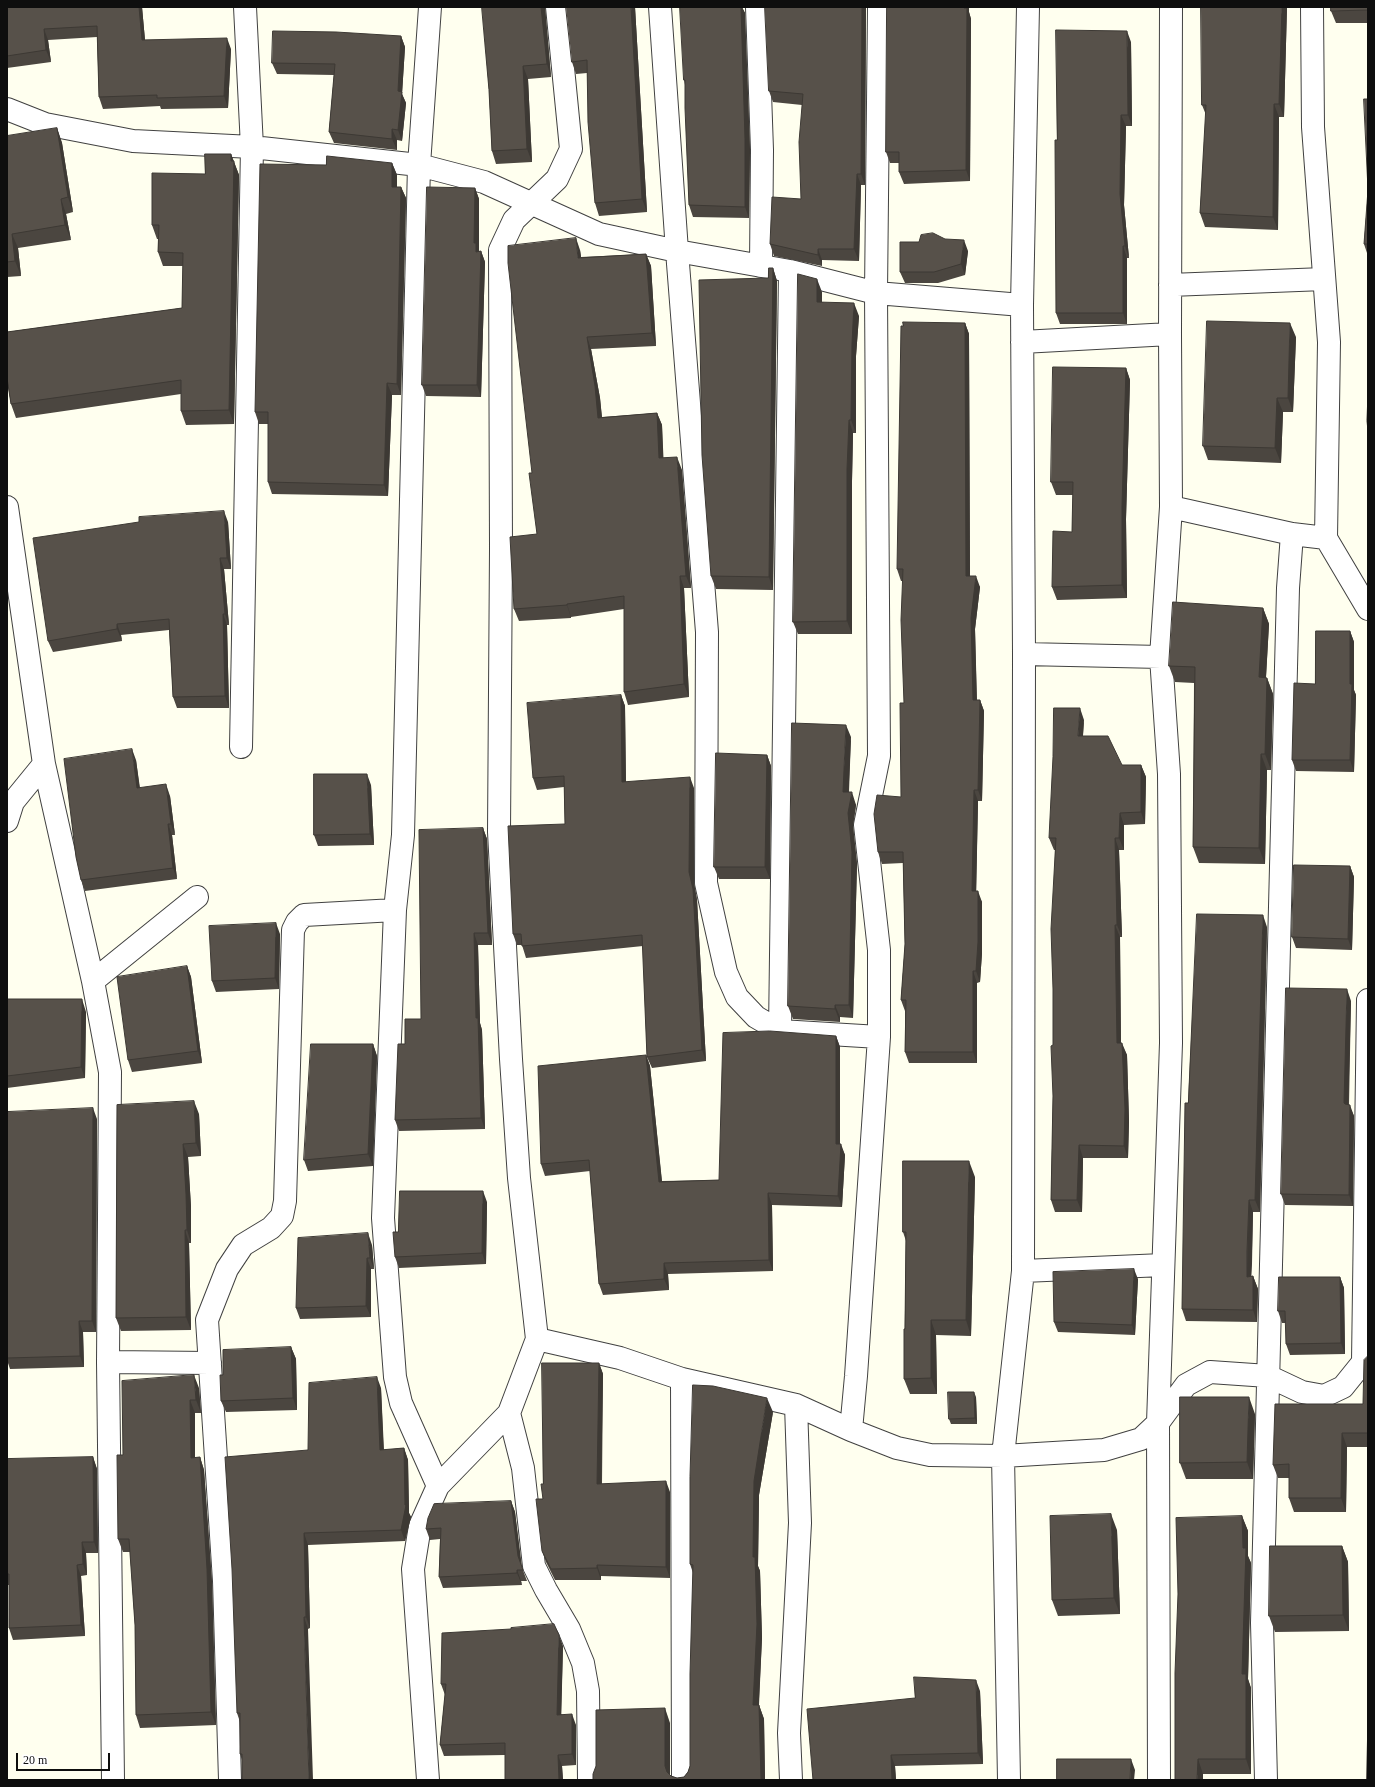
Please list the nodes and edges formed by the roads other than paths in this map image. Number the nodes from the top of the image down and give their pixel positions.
1 (245, 7) edge
2 (430, 7) edge
3 (557, 7) edge
4 (660, 7) edge
5 (757, 7) edge
6 (879, 7) edge
7 (1028, 7) edge
8 (1171, 7) edge
9 (1312, 7) edge
10 (7, 109) edge
11 (252, 147) junction
12 (419, 165) junction
13 (530, 203) junction
14 (676, 251) junction
15 (761, 266) junction
16 (790, 271) junction
17 (1324, 279) junction
18 (1170, 285) junction
19 (876, 293) junction
20 (1022, 305) junction
21 (1170, 334) junction
22 (1022, 342) junction
23 (7, 507) edge
24 (1171, 507) junction
25 (1292, 534) junction
26 (1326, 538) junction
27 (1368, 609) edge
28 (1024, 654) junction
29 (1162, 657) junction
30 (241, 747) dead end
31 (44, 764) junction
32 (7, 821) edge
33 (197, 897) dead end
34 (395, 910) junction
35 (93, 981) junction
36 (1368, 1000) edge
37 (780, 1031) junction
38 (879, 1037) junction
39 (1163, 1265) junction
40 (1023, 1271) junction
41 (537, 1339) junction
42 (1366, 1358) edge
43 (108, 1362) junction
44 (210, 1364) junction
45 (1268, 1376) junction
46 (682, 1379) junction
47 (796, 1405) junction
48 (509, 1413) junction
49 (1158, 1423) junction
50 (851, 1430) junction
51 (1003, 1456) junction
52 (438, 1486) junction
53 (113, 1780) edge
54 (230, 1780) edge
55 (428, 1780) edge
56 (589, 1780) edge
57 (683, 1780) edge
58 (791, 1780) edge
59 (1009, 1780) edge
60 (1159, 1780) edge
61 (1266, 1780) edge

1 - 11 street
2 - 12 street
3 - 13 street
4 - 14 street
5 - 15 street
6 - 19 street
7 - 20 street
8 - 18 street
9 - 17 street
10 - 11 street
11 - 12 street
11 - 30 street
12 - 13 street
12 - 34 street
13 - 14 street
13 - 41 street
14 - 15 street
14 - 37 street
15 - 16 street
16 - 19 street
16 - 37 street
17 - 18 street
17 - 26 street
18 - 21 street
19 - 20 street
19 - 38 street
20 - 22 street
21 - 22 street
21 - 24 street
22 - 28 street
23 - 31 street
24 - 25 street
24 - 29 street
25 - 26 street
25 - 45 street
26 - 27 street
28 - 29 street
28 - 40 street
29 - 39 street
31 - 32 street
31 - 35 street
33 - 35 street
34 - 44 street
34 - 52 street
35 - 43 street
36 - 42 street
37 - 38 street
38 - 50 street
39 - 40 street
39 - 49 street
40 - 51 street
41 - 46 street
41 - 48 street
42 - 45 street
43 - 44 street
43 - 53 street
44 - 54 street
45 - 49 street
45 - 61 street
46 - 47 street
46 - 57 street
47 - 50 street
47 - 58 street
48 - 52 street
48 - 56 street
49 - 51 street
49 - 60 street
50 - 51 street
51 - 59 street
52 - 55 street

